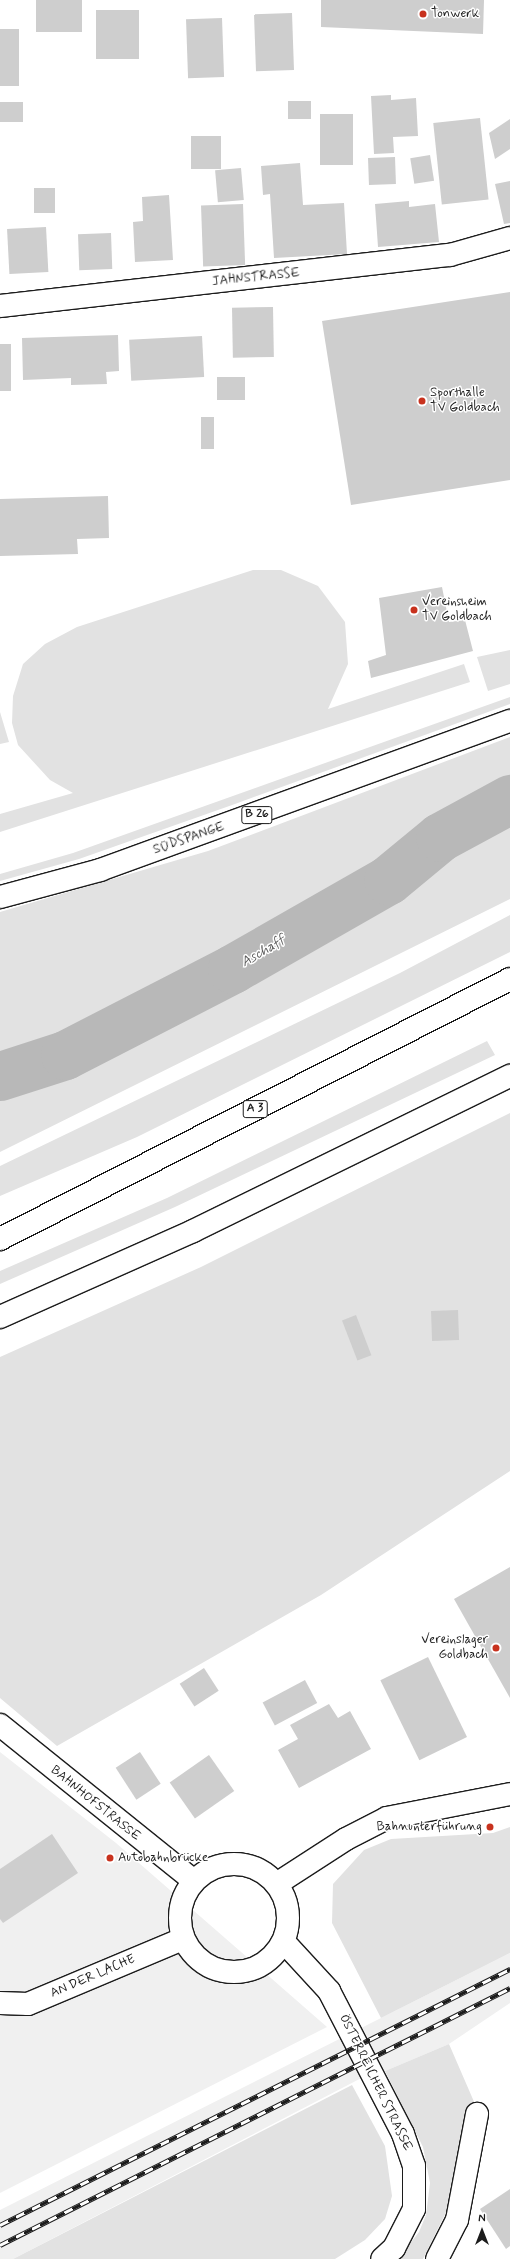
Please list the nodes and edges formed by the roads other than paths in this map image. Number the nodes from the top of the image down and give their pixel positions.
1 (510, 238) edge
2 (0, 306) edge
3 (510, 721) edge
4 (0, 897) edge
5 (510, 979) edge
6 (510, 1076) edge
7 (0, 1239) edge
8 (0, 1317) edge
9 (0, 1725) edge
10 (510, 1794) edge
11 (193, 1880) junction
12 (278, 1883) junction
13 (183, 1939) junction
14 (284, 1942) junction
15 (0, 2003) edge
16 (477, 2114) dead end
17 (382, 2259) edge
18 (437, 2259) edge

1 - 2 main road, JAHNSTRASSE
3 - 4 main road, SÜDSPANGE / B 26
5 - 7 main road, A 3
6 - 8 main road
9 - 11 main road, BAHNHOFSTRASSE
10 - 12 main road
11 - 12 main road
11 - 13 main road
12 - 14 main road
13 - 14 main road
13 - 15 main road, AN DER LACHE
14 - 17 main road, ÖSTERREICHER STRASSE
16 - 18 main road

